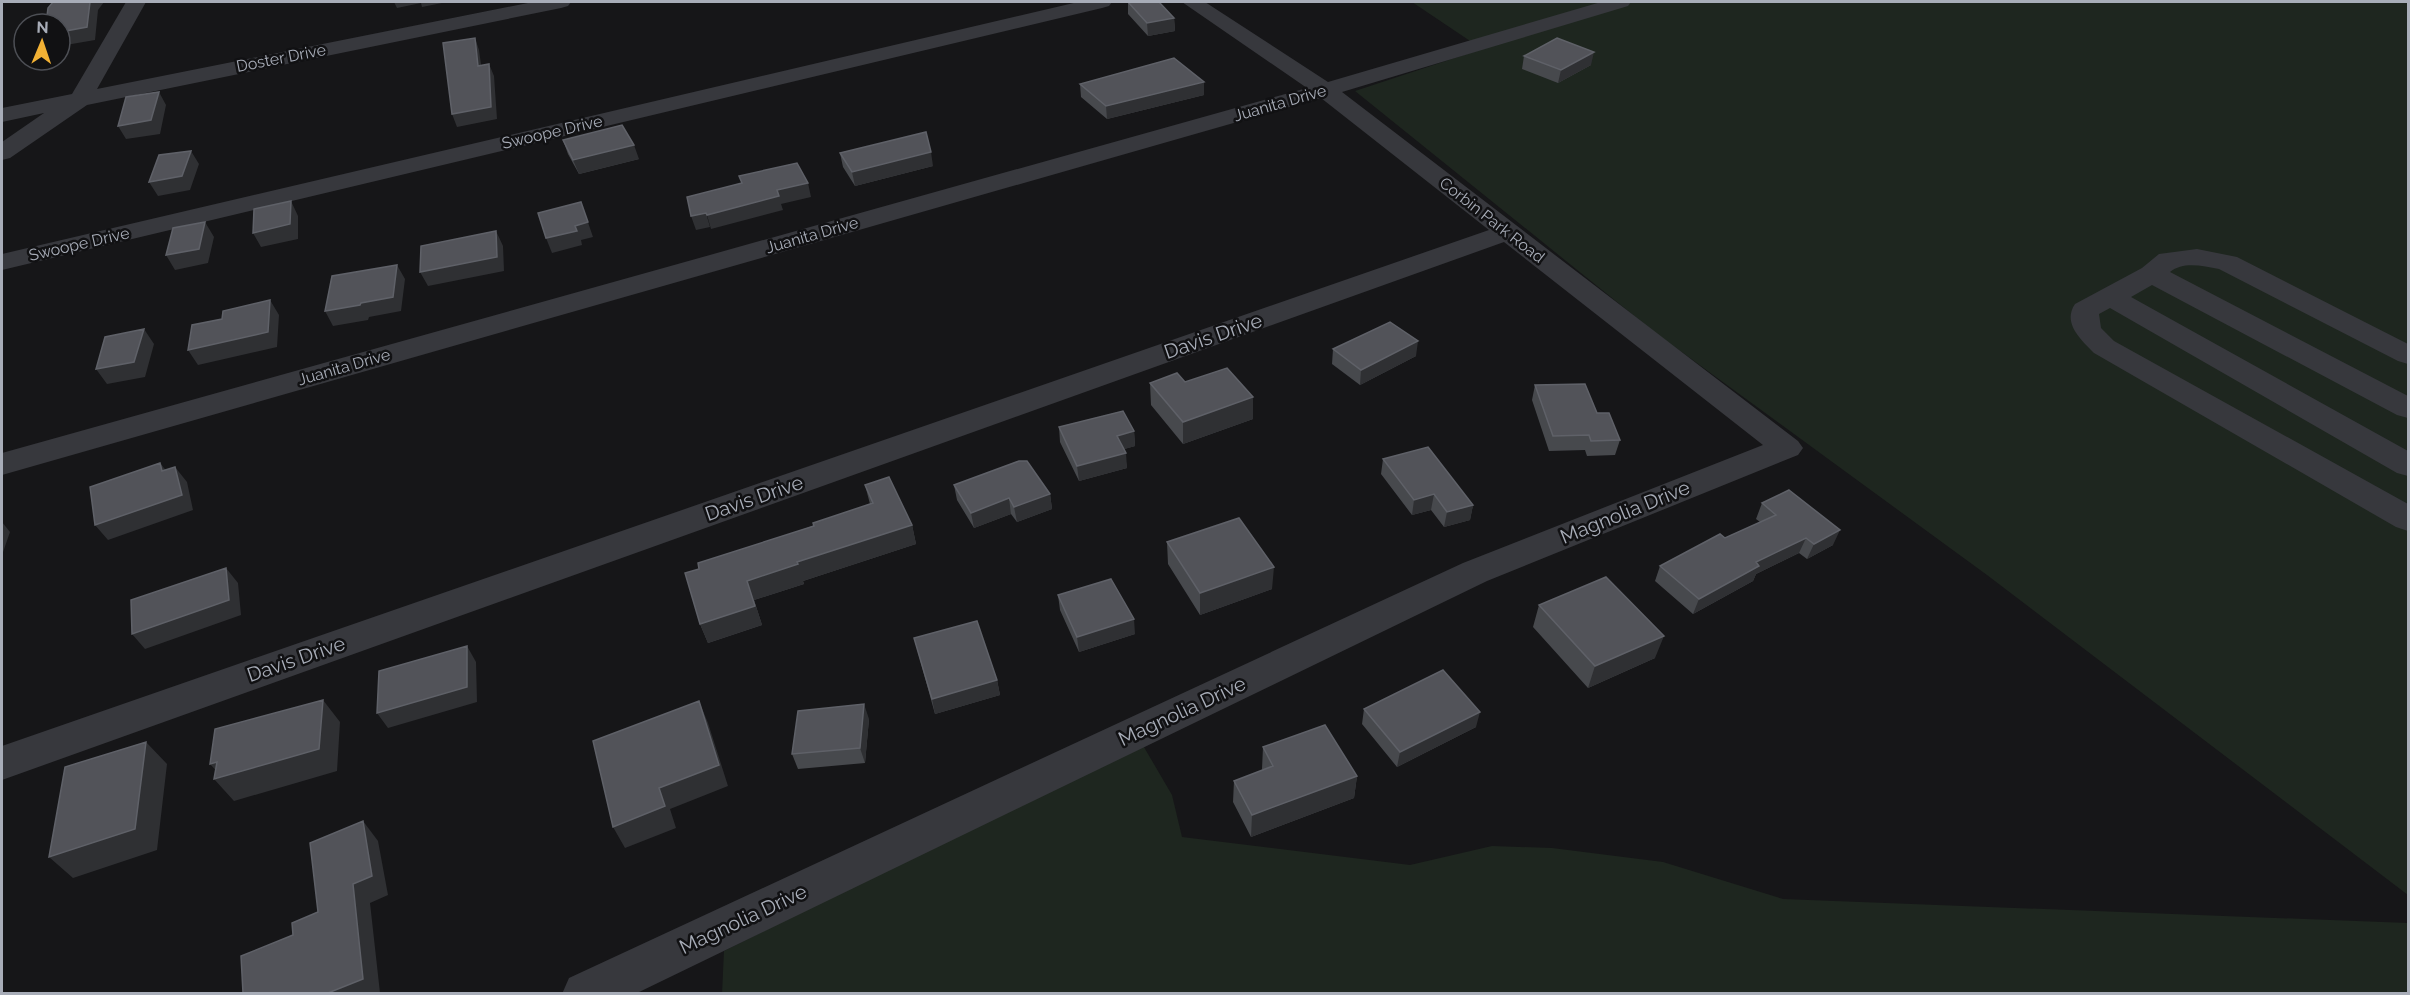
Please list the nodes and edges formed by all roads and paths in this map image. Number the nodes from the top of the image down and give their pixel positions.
1 (136, 2) edge
2 (561, 2) edge
3 (1102, 2) edge
4 (1192, 2) edge
5 (1621, 2) edge
6 (1325, 90) junction
7 (80, 99) junction
8 (2, 115) edge
9 (2, 153) edge
10 (1507, 232) junction
11 (2, 262) edge
12 (2152, 274) junction
13 (2111, 297) junction
14 (2409, 355) edge
15 (2409, 408) edge
16 (1787, 448) joint
17 (2, 464) edge
18 (2409, 465) edge
19 (2409, 519) edge
20 (2, 763) edge
21 (585, 993) edge

1 - 7 street
2 - 7 street, Doster Drive
3 - 11 street, Swoope Drive
4 - 6 street, Corbin Park Road
5 - 6 street, Juanita Drive
6 - 10 street, Corbin Park Road
6 - 17 street, Juanita Drive
7 - 8 street, Doster Drive
7 - 9 street
10 - 16 street, Corbin Park Road
10 - 20 street, Davis Drive
12 - 13 street
12 - 14 street
12 - 15 street
13 - 18 street
13 - 19 street
16 - 21 street, Magnolia Drive

